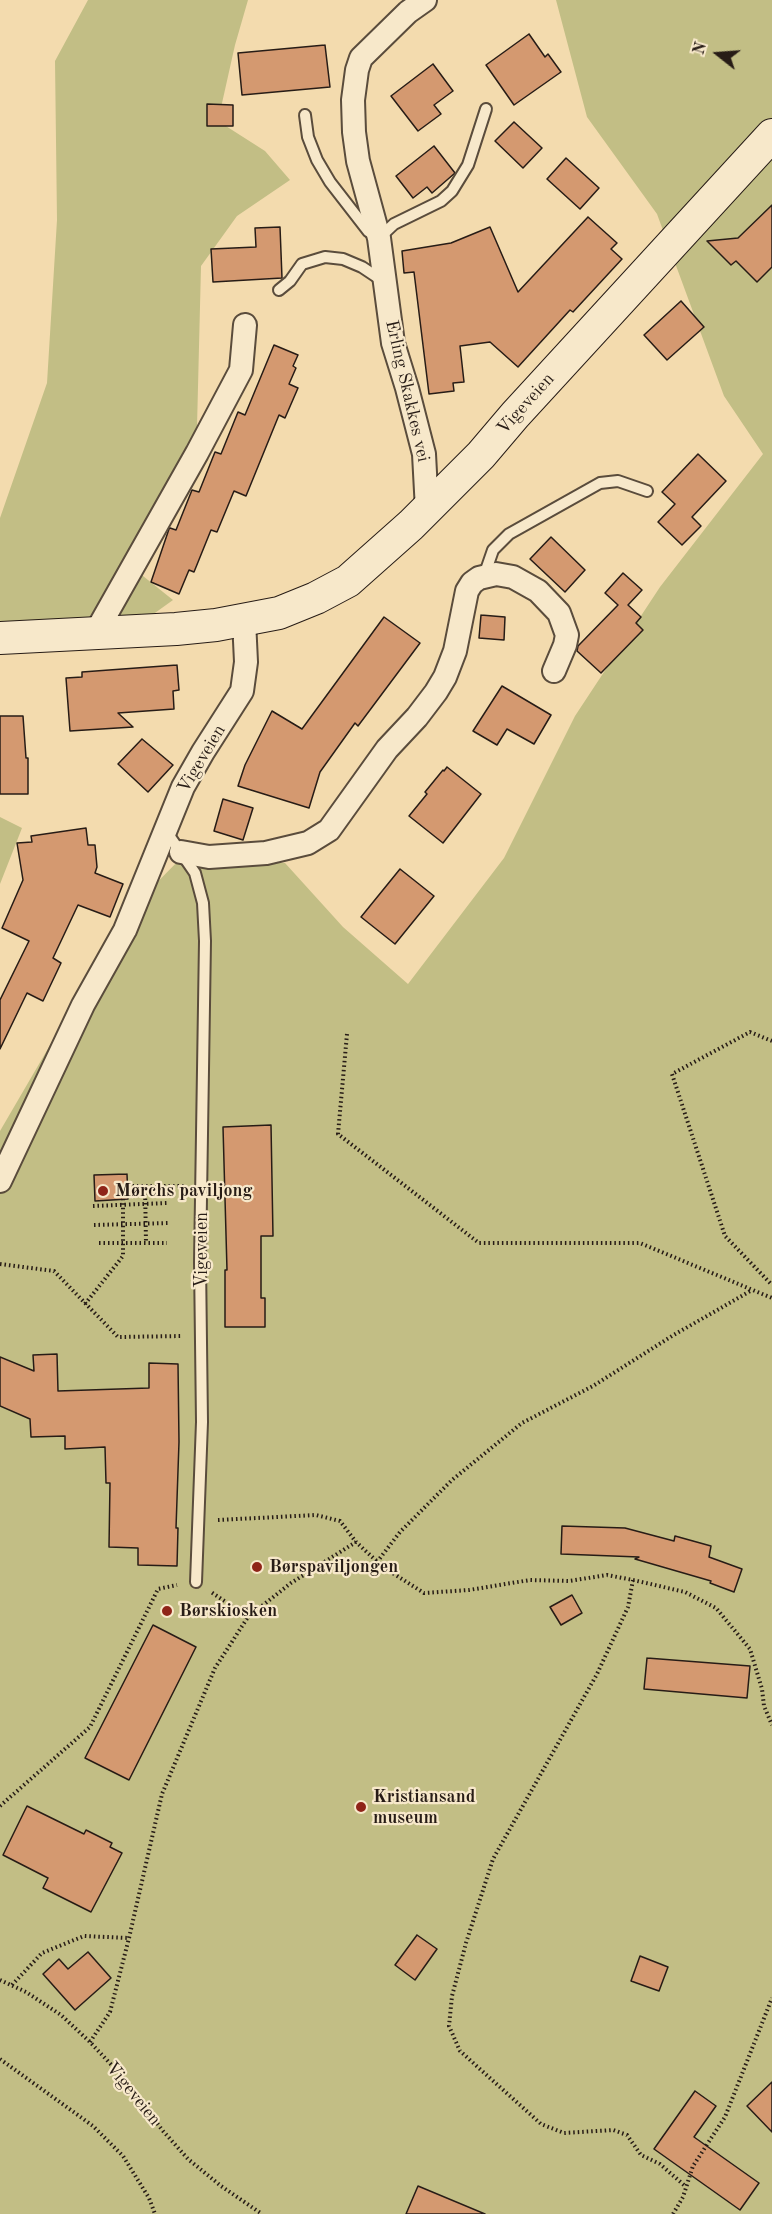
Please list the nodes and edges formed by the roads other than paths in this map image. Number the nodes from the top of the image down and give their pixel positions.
1 (425, 0) edge
2 (486, 110) dead end
3 (305, 115) dead end
4 (772, 135) edge
5 (379, 238) junction
6 (386, 283) junction
7 (279, 290) dead end
8 (245, 325) dead end
9 (647, 491) dead end
10 (427, 510) junction
11 (484, 576) junction
12 (244, 620) junction
13 (96, 632) junction
14 (0, 638) edge
15 (554, 671) dead end
16 (165, 828) junction
17 (181, 852) junction
18 (0, 1181) edge
19 (196, 1582) road end

1 - 5 street, Erling Skakkes vei
2 - 5 lane
3 - 5 lane
4 - 10 street, Vigeveien
5 - 6 street, Erling Skakkes vei
6 - 7 lane
6 - 10 street, Erling Skakkes vei
8 - 13 street
9 - 11 lane
10 - 12 street, Vigeveien
11 - 15 street
11 - 17 street
12 - 13 street, Vigeveien
12 - 16 street, Vigeveien
13 - 14 street, Vigeveien
16 - 17 lane, Vigeveien
16 - 18 street, Vigeveien
17 - 19 lane, Vigeveien

